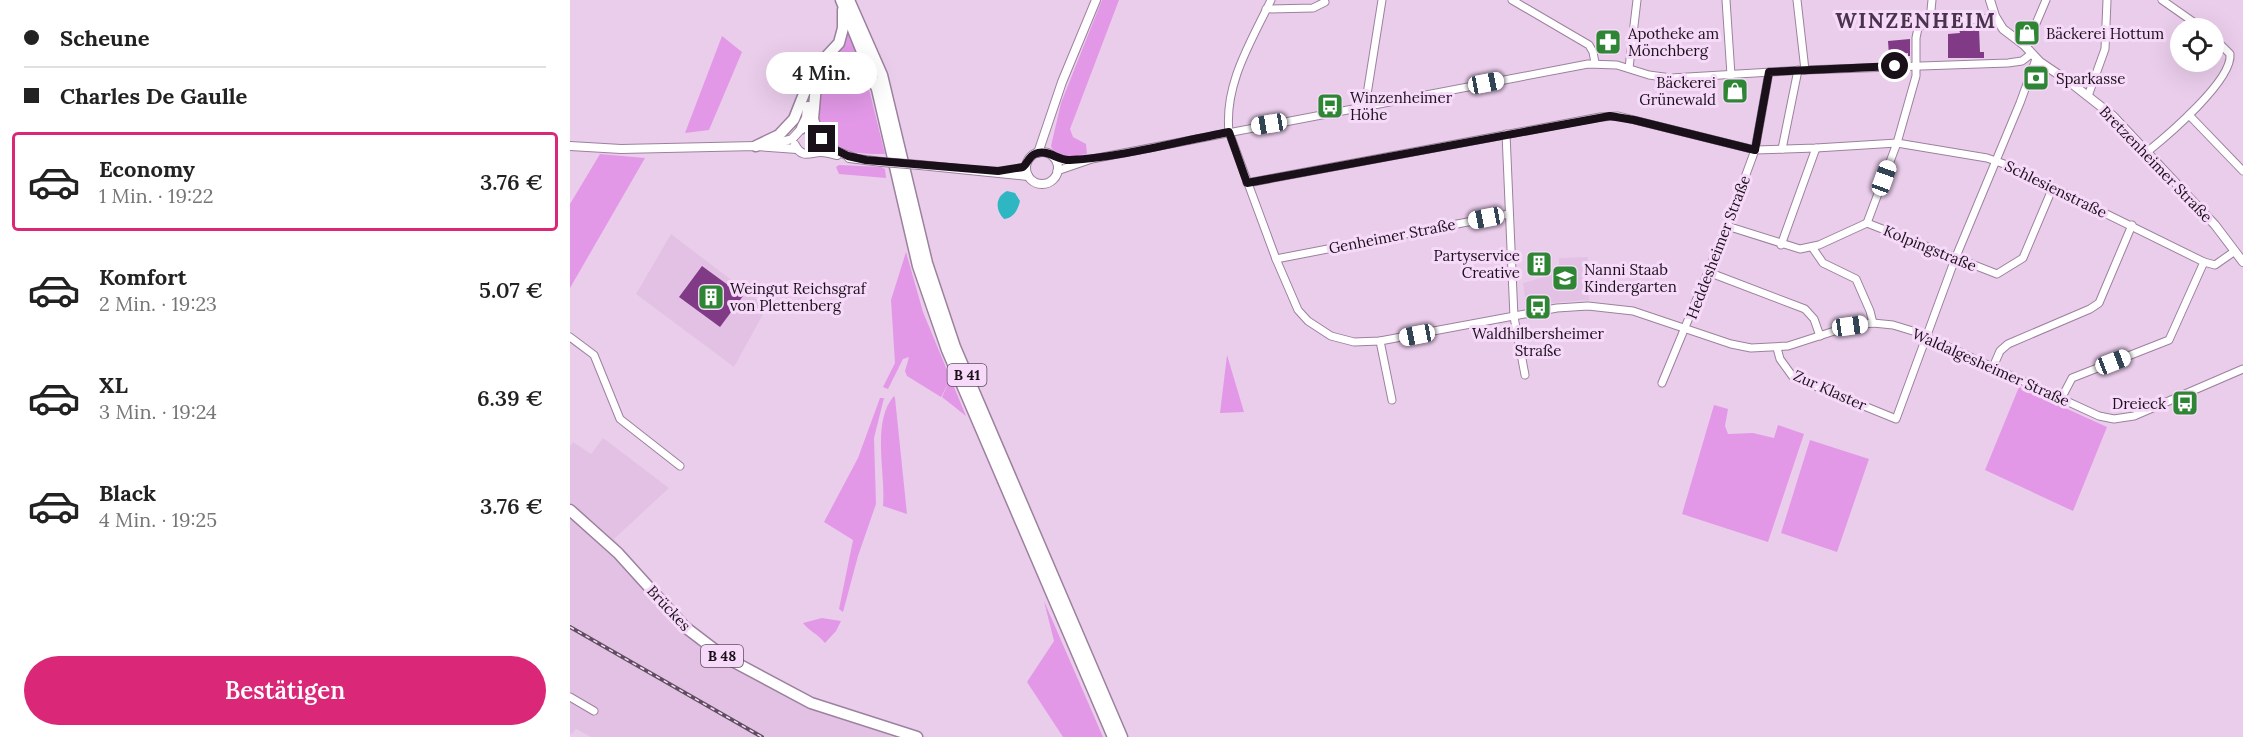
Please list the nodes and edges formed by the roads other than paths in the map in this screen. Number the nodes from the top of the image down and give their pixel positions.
1 (1096, 0) edge
2 (1271, 0) edge
3 (1382, 0) edge
4 (1512, 0) edge
5 (1637, 0) edge
6 (1726, 0) edge
7 (1797, 0) edge
8 (1932, 0) edge
9 (1990, 0) edge
10 (2046, 0) edge
11 (2107, 0) edge
12 (2162, 0) edge
13 (845, 1) edge
14 (1325, 2) dead end
15 (1266, 9) junction
16 (1995, 16) junction
17 (2188, 18) edge
18 (1930, 20) junction
19 (2224, 47) edge
20 (2031, 53) junction
21 (1595, 63) junction
22 (1918, 65) junction
23 (1629, 68) junction
24 (1801, 70) junction
25 (1769, 72) junction
26 (1731, 75) junction
27 (808, 83) junction
28 (877, 89) junction
29 (2088, 96) junction
30 (1365, 107) junction
31 (1052, 112) junction
32 (2189, 115) junction
33 (799, 132) junction
34 (1229, 132) junction
35 (819, 134) junction
36 (1506, 134) junction
37 (1897, 142) junction
38 (570, 146) edge
39 (756, 146) junction
40 (1816, 148) junction
41 (797, 149) junction
42 (1782, 149) junction
43 (1755, 150) junction
44 (816, 152) junction
45 (2147, 152) junction
46 (1038, 153) junction
47 (1051, 156) junction
48 (855, 158) junction
49 (1092, 159) junction
50 (1996, 161) junction
51 (1026, 164) junction
52 (998, 171) junction
53 (1057, 171) junction
54 (2243, 171) edge
55 (1028, 176) junction
56 (1247, 183) junction
57 (2052, 188) junction
58 (1509, 214) junction
59 (1867, 223) junction
60 (2132, 225) junction
61 (1728, 226) junction
62 (1781, 245) junction
63 (1812, 247) junction
64 (2235, 251) junction
65 (1276, 259) junction
66 (1955, 259) junction
67 (2204, 262) junction
68 (2243, 262) edge
69 (1708, 272) junction
70 (1514, 316) junction
71 (1873, 323) junction
72 (1686, 329) junction
73 (1820, 336) junction
74 (570, 337) edge
75 (1927, 337) junction
76 (1380, 341) junction
77 (1777, 348) junction
78 (1993, 367) junction
79 (2243, 369) edge
80 (1525, 375) dead end
81 (1662, 383) dead end
82 (2061, 399) junction
83 (1392, 400) dead end
84 (680, 466) dead end
85 (570, 510) edge
86 (570, 698) edge
87 (594, 711) dead end
88 (917, 737) edge
89 (1113, 737) edge
90 (1122, 737) edge

1 - 31 street
2 - 15 street, Waldalgesheimer Straße
3 - 30 street
4 - 21 street
5 - 23 street
6 - 26 street
7 - 24 street
8 - 18 street
9 - 16 street
10 - 20 street
11 - 29 street
12 - 17 street
13 - 27 main road
13 - 28 main road, B 41
13 - 90 main road, B 41
14 - 15 street
15 - 34 street, Waldalgesheimer Straße
16 - 18 street
16 - 20 street, Bretzenheimer Straße
18 - 22 street
19 - 32 street
20 - 22 street
20 - 29 street, Bretzenheimer Straße
20 - 50 street
21 - 23 street
21 - 30 street
22 - 24 street
22 - 37 street
23 - 26 street
24 - 25 street
24 - 42 street
25 - 26 street
25 - 43 street, Heddesheimer Straße
27 - 33 main road
27 - 39 main road
28 - 35 main road
28 - 89 main road, B 41
29 - 45 street, Bretzenheimer Straße
30 - 34 street
31 - 46 street
31 - 47 street
32 - 45 street
32 - 54 street
33 - 35 street
33 - 39 street
33 - 41 street
34 - 49 street
34 - 56 street, Waldalgesheimer Straße
35 - 44 street
35 - 48 street
36 - 43 street, Schlesienstraße
36 - 56 street, Schlesienstraße
36 - 58 street
37 - 40 street, Schlesienstraße
37 - 50 street, Schlesienstraße
37 - 59 street
38 - 39 street
39 - 41 street
40 - 42 street, Schlesienstraße
40 - 62 street
41 - 44 street
42 - 43 street, Schlesienstraße
43 - 61 street, Heddesheimer Straße
44 - 48 street
45 - 64 street, Bretzenheimer Straße
46 - 47 street
46 - 51 street
47 - 49 street
47 - 53 street
48 - 52 street, bridge
49 - 53 street
50 - 57 street, Schlesienstraße
50 - 66 street
51 - 52 street
51 - 55 street
52 - 55 street
53 - 55 street
56 - 65 street, Waldalgesheimer Straße
57 - 60 street, Schlesienstraße
57 - 66 street, Kolpingstraße
58 - 65 street, Genheimer Straße
58 - 70 street
59 - 63 street, Kolpingstraße
59 - 66 street, Kolpingstraße
60 - 67 street, Schlesienstraße
60 - 78 street
61 - 62 street, Kolpingstraße
61 - 69 street, Heddesheimer Straße
62 - 63 street, Kolpingstraße
63 - 71 street
64 - 67 street
64 - 68 street, Bretzenheimer Straße
65 - 76 street, Waldalgesheimer Straße
66 - 75 street
67 - 82 street
69 - 72 street, Heddesheimer Straße
69 - 73 street
70 - 72 street, Waldalgesheimer Straße
70 - 76 street, Waldalgesheimer Straße
70 - 80 street
71 - 73 street, Waldalgesheimer Straße
71 - 75 street, Waldalgesheimer Straße
72 - 77 street, Waldalgesheimer Straße
72 - 81 street, Heddesheimer Straße
73 - 77 street, Waldalgesheimer Straße
74 - 84 street
75 - 77 street, Zur Klaster
75 - 78 street, Waldalgesheimer Straße
76 - 83 street
78 - 82 street, Waldalgesheimer Straße
79 - 82 street, Waldalgesheimer Straße
85 - 88 main road, Brückes / B 48
86 - 87 street

